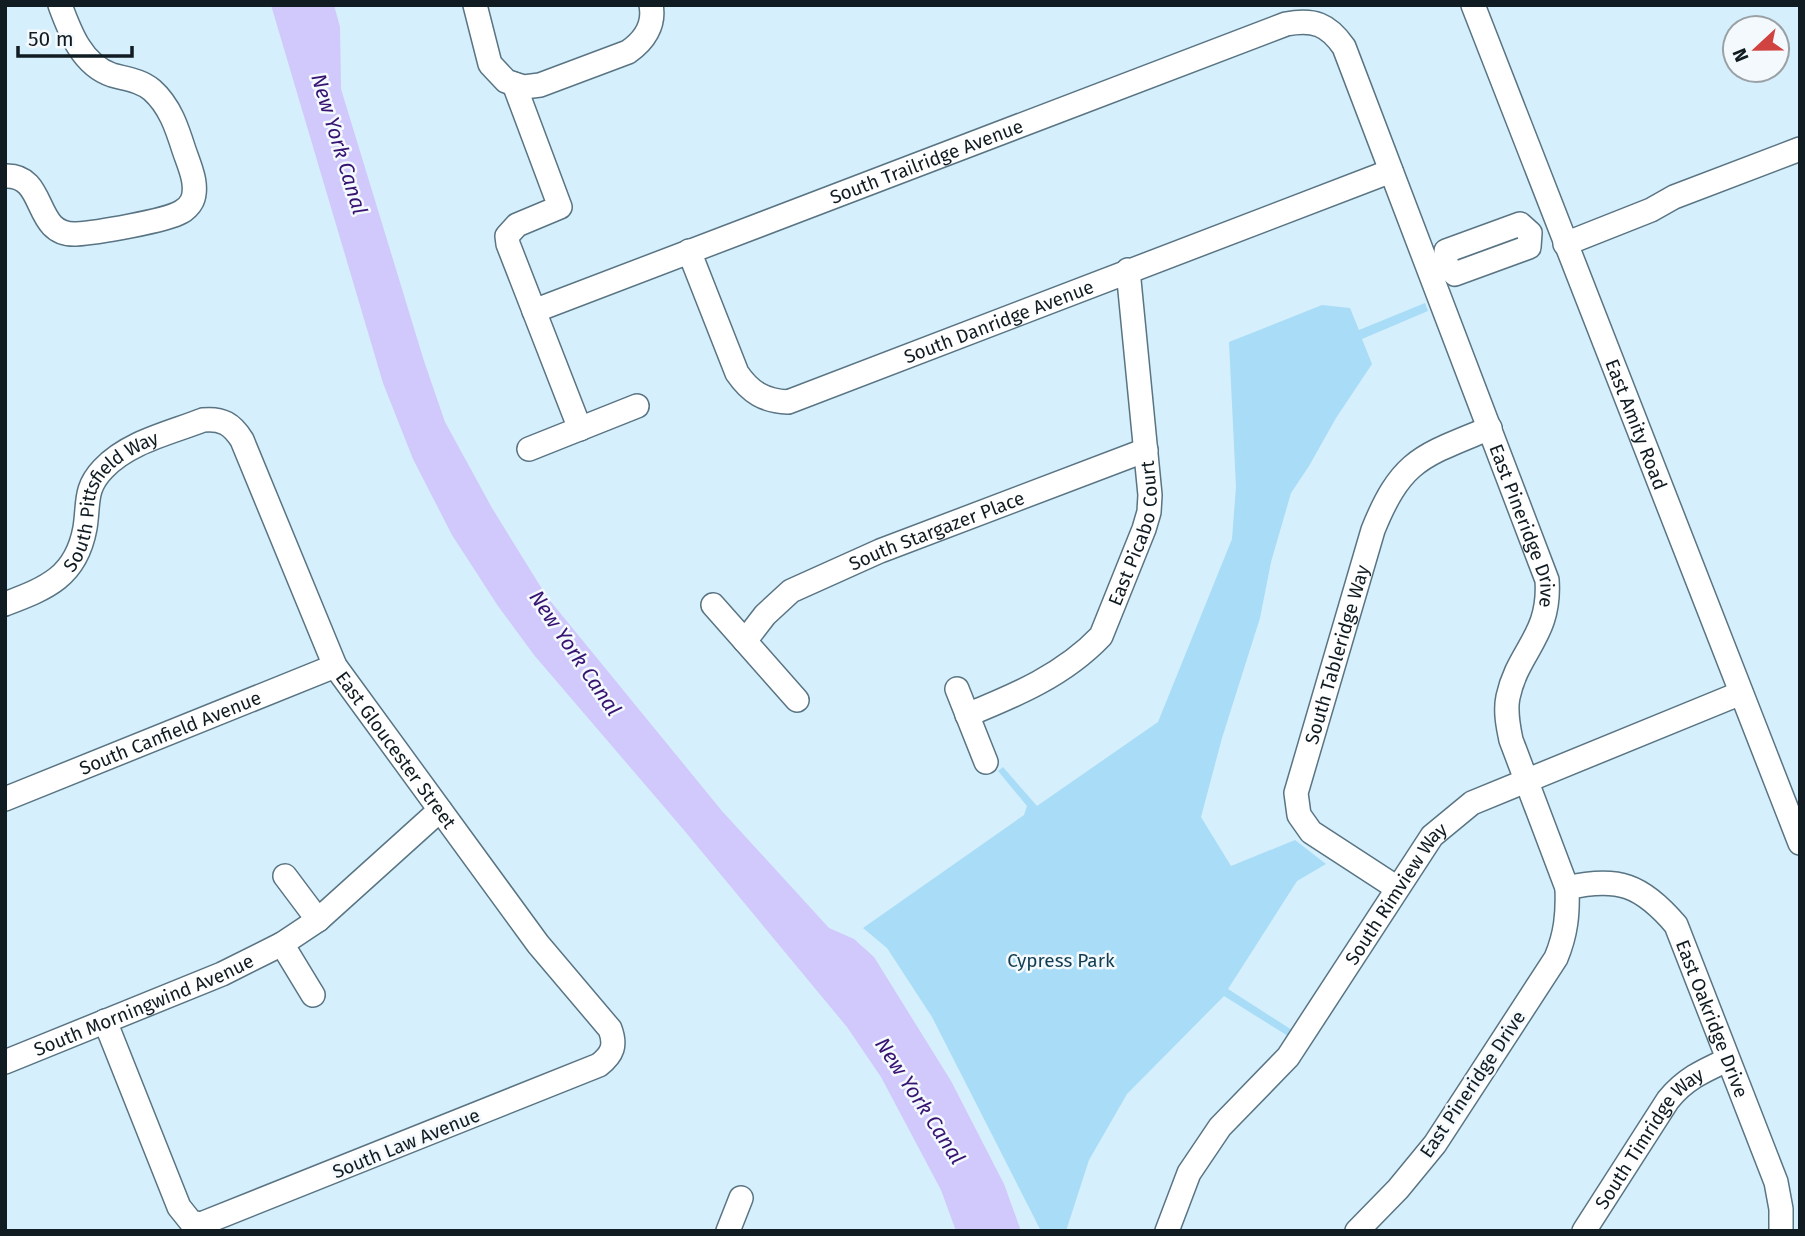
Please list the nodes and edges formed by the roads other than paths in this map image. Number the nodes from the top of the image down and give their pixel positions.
1 (60, 5) edge
2 (475, 5) edge
3 (651, 5) edge
4 (1472, 5) edge
5 (1322, 25) joint
6 (510, 82) junction
7 (1800, 149) edge
8 (1391, 171) junction
9 (5, 176) edge
10 (1561, 233) junction
11 (688, 250) junction
12 (1438, 268) junction
13 (1128, 270) junction
14 (534, 311) junction
15 (637, 406) dead end
16 (225, 422) joint
17 (1490, 428) junction
18 (580, 429) junction
19 (529, 449) dead end
20 (1146, 450) junction
21 (5, 604) edge
22 (713, 604) dead end
23 (745, 641) junction
24 (335, 666) junction
25 (957, 689) dead end
26 (1741, 694) junction
27 (797, 700) dead end
28 (967, 715) junction
29 (986, 762) dead end
30 (1526, 780) junction
31 (5, 799) edge
32 (440, 810) junction
33 (1800, 843) edge
34 (285, 876) dead end
35 (1397, 888) junction
36 (1567, 888) junction
37 (318, 920) junction
38 (282, 944) junction
39 (313, 995) dead end
40 (105, 1021) junction
41 (613, 1049) joint
42 (1727, 1060) junction
43 (5, 1062) edge
44 (741, 1198) dead end
45 (728, 1231) edge
46 (1167, 1231) edge
47 (1357, 1231) edge
48 (1584, 1231) edge
49 (1781, 1231) edge

1 - 9 street
2 - 6 street
3 - 6 street
4 - 10 street, East Amity Road
5 - 8 street, East Pineridge Drive
5 - 11 street, South Trailridge Avenue
6 - 14 street
7 - 10 street
8 - 12 street, East Pineridge Drive
8 - 13 street, South Danridge Avenue
10 - 12 street
10 - 26 street, East Amity Road
11 - 13 street, South Danridge Avenue
11 - 14 street, South Trailridge Avenue
12 - 17 street, East Pineridge Drive
13 - 20 street, East Picabo Court
14 - 18 street
15 - 18 street
16 - 21 street, South Pittsfield Way
16 - 24 street, East Gloucester Street
17 - 30 street, East Pineridge Drive
17 - 35 street, South Tableridge Way
18 - 19 street
20 - 23 street, South Stargazer Place
20 - 28 street, East Picabo Court
22 - 23 street
23 - 27 street
24 - 31 street, South Canfield Avenue
24 - 32 street, East Gloucester Street
25 - 28 street
26 - 30 street, South Rimview Way
26 - 33 street, East Amity Road
28 - 29 street
30 - 35 street, South Rimview Way
30 - 36 street, East Pineridge Drive
32 - 37 street, South Morningwind Avenue
32 - 41 street, East Gloucester Street
34 - 37 street
35 - 46 street, South Rimview Way
36 - 42 street, East Oakridge Drive
36 - 47 street, East Pineridge Drive
37 - 38 street, South Morningwind Avenue
38 - 39 street
38 - 40 street, South Morningwind Avenue
40 - 41 street, South Law Avenue
40 - 43 street, South Morningwind Avenue
42 - 48 street, South Timridge Way
42 - 49 street, East Oakridge Drive
44 - 45 street

